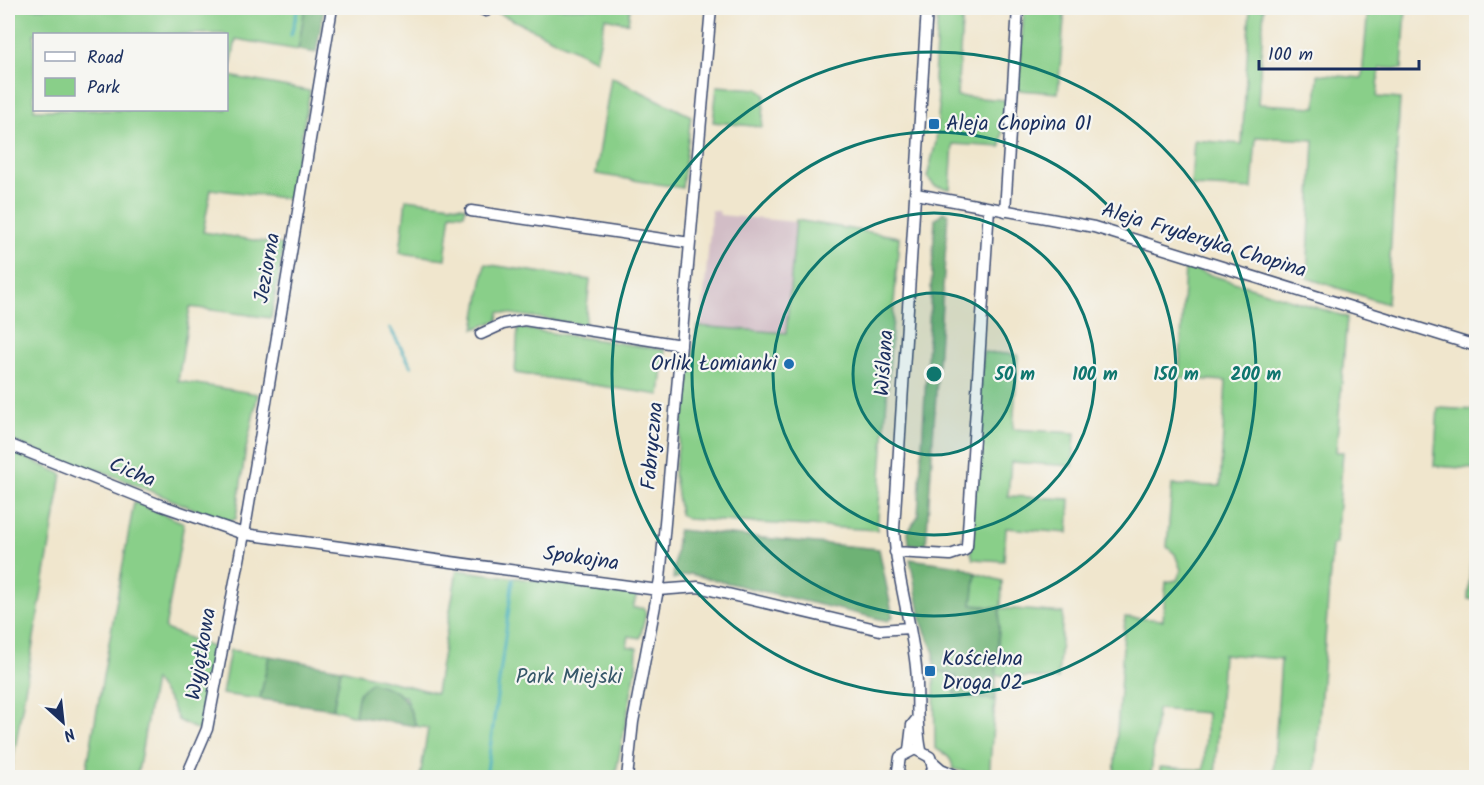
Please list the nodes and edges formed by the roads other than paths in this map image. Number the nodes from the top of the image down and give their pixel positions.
1 (332, 8) edge
2 (711, 8) edge
3 (927, 8) edge
4 (1018, 8) edge
5 (916, 194) junction
6 (989, 208) junction
7 (471, 211) dead end
8 (1005, 211) junction
9 (690, 243) junction
10 (481, 334) dead end
11 (681, 345) junction
12 (1476, 346) edge
13 (8, 444) edge
14 (244, 534) junction
15 (895, 552) junction
16 (658, 590) junction
17 (909, 628) junction
18 (916, 720) junction
19 (909, 750) junction
20 (921, 750) junction
21 (933, 762) junction
22 (188, 777) edge
23 (627, 777) edge
24 (901, 777) edge
25 (929, 777) edge
26 (935, 777) edge
27 (943, 777) edge
28 (962, 777) edge

1 - 14 street, Jeziorna
2 - 9 street, Fabryczna
3 - 5 street, Wiślana
4 - 8 street
5 - 6 street, Aleja Fryderyka Chopina
5 - 15 street, Wiślana
6 - 8 street, Aleja Fryderyka Chopina
6 - 15 street
7 - 9 street
8 - 12 street, Aleja Fryderyka Chopina
9 - 11 street, Fabryczna
10 - 11 street
11 - 16 street, Fabryczna
13 - 14 street, Cicha
14 - 16 street, Spokojna
14 - 22 street, Wyjątkowa
15 - 17 street, Wiślana
16 - 17 street, Spokojna
16 - 23 street, Fabryczna
17 - 18 street, Wiślana
18 - 19 street, Wiślana
18 - 20 street, Wiślana
19 - 20 street
19 - 24 street, Wiślana
20 - 21 street
21 - 25 street
21 - 28 street
26 - 27 street

